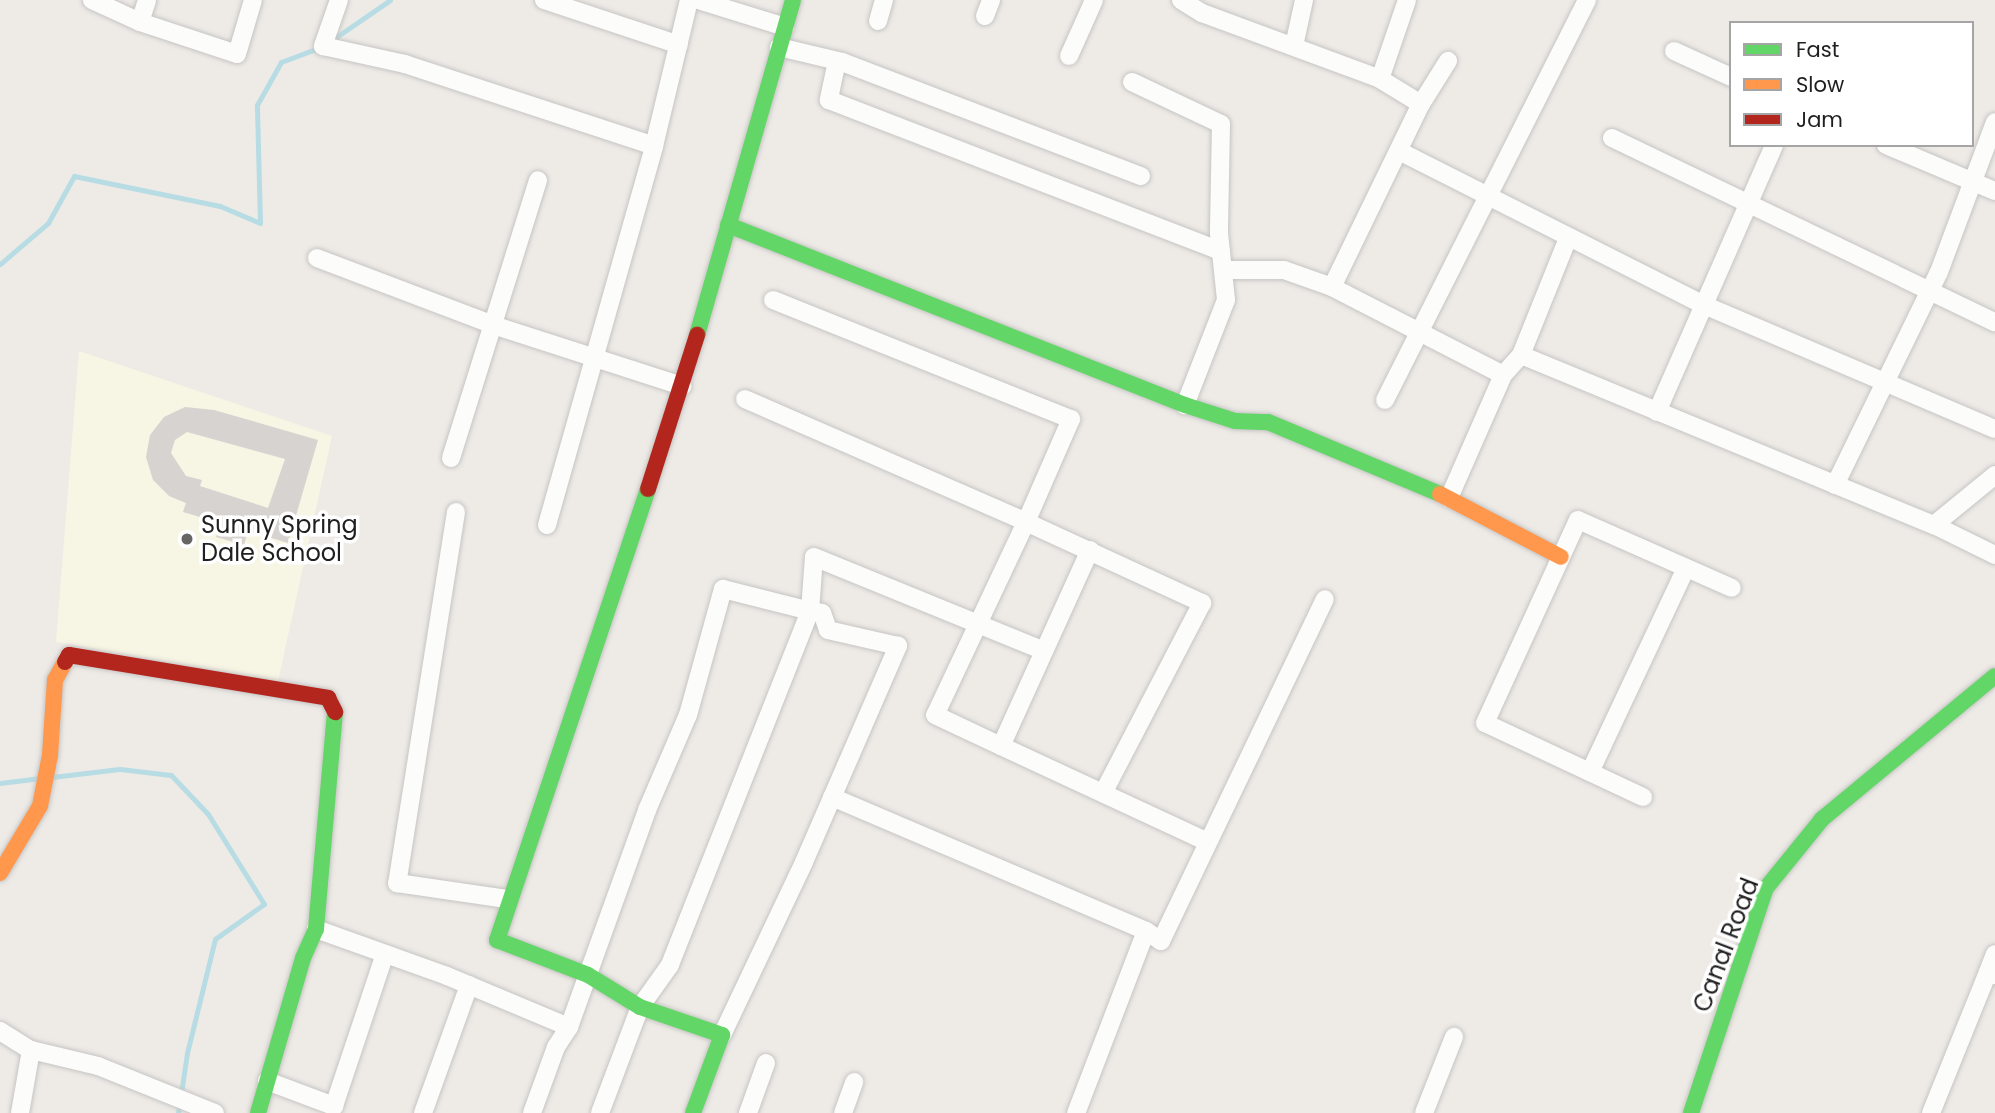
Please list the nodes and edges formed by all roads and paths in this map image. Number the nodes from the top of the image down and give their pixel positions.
1 (92, 0) edge
2 (147, 0) edge
3 (253, 0) edge
4 (339, 0) edge
5 (544, 0) edge
6 (689, 0) edge
7 (698, 0) edge
8 (793, 0) edge
9 (884, 0) edge
10 (1094, 0) edge
11 (1181, 0) edge
12 (1304, 0) edge
13 (1407, 0) edge
14 (1587, 0) edge
15 (1204, 6) edge
16 (878, 21) dead end
17 (140, 22) junction
18 (785, 27) junction
19 (679, 45) junction
20 (1294, 46) junction
21 (779, 47) junction
22 (1674, 51) dead end
23 (1069, 56) dead end
24 (837, 61) junction
25 (1448, 61) dead end
26 (1729, 76) edge
27 (1380, 79) junction
28 (1132, 82) dead end
29 (1421, 104) junction
30 (1995, 122) edge
31 (1612, 138) dead end
32 (654, 146) junction
33 (1773, 147) edge
34 (1891, 147) edge
35 (1401, 152) junction
36 (1142, 176) dead end
37 (538, 180) dead end
38 (1973, 181) junction
39 (1995, 191) edge
40 (1486, 195) junction
41 (1749, 204) junction
42 (728, 225) junction
43 (1568, 238) junction
44 (1221, 251) junction
45 (317, 258) dead end
46 (1223, 270) junction
47 (1332, 287) junction
48 (1930, 291) junction
49 (772, 300) dead end
50 (1704, 305) junction
51 (1995, 322) edge
52 (493, 325) junction
53 (1417, 330) junction
54 (1521, 355) junction
55 (595, 358) junction
56 (1503, 375) junction
57 (1885, 382) junction
58 (682, 386) junction
59 (745, 399) dead end
60 (1385, 400) dead end
61 (1185, 405) junction
62 (1657, 412) junction
63 (1995, 429) edge
64 (452, 458) dead end
65 (1995, 475) edge
66 (1835, 485) junction
67 (1449, 498) junction
68 (456, 512) dead end
69 (1026, 522) junction
70 (547, 525) dead end
71 (1934, 525) junction
72 (1090, 550) junction
73 (1995, 555) edge
74 (1561, 557) junction
75 (1686, 568) junction
76 (1732, 589) dead end
77 (1325, 599) dead end
78 (810, 611) junction
79 (978, 624) junction
80 (1044, 651) junction
81 (1995, 676) edge
82 (1001, 746) junction
83 (1590, 772) junction
84 (1103, 793) junction
85 (832, 797) junction
86 (1643, 797) dead end
87 (1208, 842) junction
88 (0, 873) edge
89 (508, 900) junction
90 (316, 929) junction
91 (1146, 932) junction
92 (385, 954) junction
93 (1995, 954) edge
94 (1992, 974) edge
95 (587, 975) junction
96 (469, 985) junction
97 (640, 1007) junction
98 (569, 1027) junction
99 (0, 1031) edge
100 (722, 1035) junction
101 (1454, 1037) dead end
102 (31, 1051) junction
103 (766, 1063) dead end
104 (267, 1081) junction
105 (854, 1082) dead end
106 (207, 1111) edge
107 (20, 1113) edge
108 (258, 1113) edge
109 (423, 1113) edge
110 (532, 1113) edge
111 (600, 1113) edge
112 (694, 1113) edge
113 (748, 1113) edge
114 (843, 1113) edge
115 (1076, 1113) edge
116 (1424, 1113) edge
117 (1691, 1113) edge
118 (1931, 1113) edge

1 - 17 street
2 - 17 street
3 - 17 street
4 - 32 street
5 - 19 street
6 - 19 street
7 - 18 street
8 - 18 street
9 - 16 street
10 - 23 street
11 - 15 street
12 - 20 street
13 - 27 street
14 - 40 street
15 - 20 street
18 - 21 street
19 - 32 street
20 - 27 street
21 - 24 street
21 - 42 street
22 - 26 street
24 - 36 street
24 - 44 street
25 - 29 street
27 - 29 street
28 - 44 street
29 - 35 street
30 - 38 street
31 - 41 street
32 - 55 street
33 - 41 street
34 - 38 street
35 - 40 street
35 - 47 street
37 - 52 street
38 - 39 street
38 - 48 street
40 - 43 street
40 - 53 street
41 - 48 street
41 - 50 street
42 - 58 street
42 - 61 street
43 - 50 street
43 - 54 street
44 - 46 street
45 - 52 street
46 - 47 street
46 - 61 street
47 - 53 street
48 - 51 street
48 - 57 street
49 - 69 street
50 - 57 street
50 - 62 street
52 - 55 street
52 - 64 street
53 - 56 street
53 - 60 street
54 - 56 street
54 - 62 street
55 - 58 street
55 - 70 street
56 - 67 street
57 - 63 street
57 - 66 street
58 - 89 street
59 - 69 street
61 - 67 street
62 - 66 street
65 - 71 street
66 - 71 street
67 - 74 street
68 - 89 street
69 - 72 street
69 - 79 street
71 - 73 street
72 - 80 street
72 - 84 street
74 - 75 street
74 - 83 street
75 - 76 street
75 - 83 street
77 - 87 street
78 - 79 street
78 - 85 street
78 - 95 street
78 - 97 street
79 - 80 street
79 - 82 street
80 - 82 street
81 - 117 street, Canal Road
82 - 84 street
83 - 86 street
84 - 87 street
85 - 91 street
85 - 100 street
87 - 91 street
88 - 90 street
89 - 95 street
90 - 92 street
90 - 104 street
91 - 115 street
92 - 96 street
92 - 104 street
93 - 94 street
94 - 118 street
95 - 97 street
95 - 98 street
96 - 98 street
96 - 109 street
97 - 100 street
97 - 111 street
98 - 110 street
99 - 102 street
100 - 112 street
101 - 116 street
102 - 106 street
102 - 107 street
103 - 113 street
104 - 108 street
105 - 114 street

